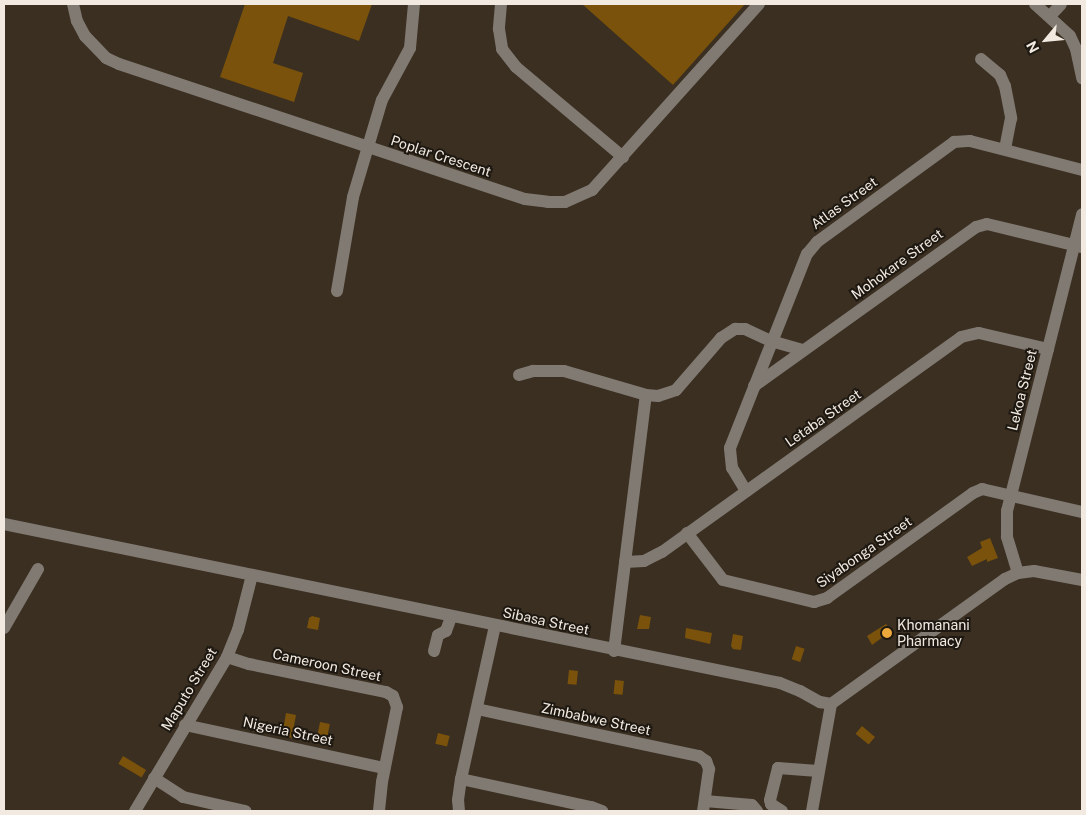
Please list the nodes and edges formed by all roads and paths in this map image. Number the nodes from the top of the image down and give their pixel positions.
1 (74, 4) edge
2 (414, 4) edge
3 (502, 4) edge
4 (759, 4) edge
5 (1035, 4) edge
6 (1061, 4) edge
7 (1050, 16) junction
8 (982, 59) dead end
9 (1082, 78) edge
10 (366, 147) junction
11 (1005, 149) junction
12 (623, 157) junction
13 (1082, 170) edge
14 (1082, 214) edge
15 (1078, 246) edge
16 (337, 291) dead end
17 (771, 341) junction
18 (1048, 349) junction
19 (802, 350) junction
20 (519, 374) dead end
21 (754, 386) junction
22 (646, 396) junction
23 (746, 491) junction
24 (1012, 495) junction
25 (1082, 512) edge
26 (4, 524) edge
27 (687, 533) junction
28 (625, 562) junction
29 (38, 568) dead end
30 (1018, 573) junction
31 (252, 575) junction
32 (1082, 580) edge
33 (451, 617) junction
34 (495, 626) junction
35 (4, 628) edge
36 (434, 651) dead end
37 (614, 651) junction
38 (227, 656) junction
39 (831, 704) junction
40 (477, 709) junction
41 (185, 724) junction
42 (384, 768) junction
43 (818, 771) junction
44 (154, 778) junction
45 (461, 779) junction
46 (704, 806) edge
47 (134, 811) edge
48 (245, 811) edge
49 (379, 811) edge
50 (459, 811) edge
51 (602, 811) edge
52 (756, 811) edge
53 (782, 811) edge
54 (812, 811) edge

1 - 10 street, Poplar Crescent
2 - 10 street
3 - 12 street
4 - 12 street, Poplar Crescent
5 - 7 street
6 - 7 street
7 - 9 street
8 - 11 street
10 - 12 street, Poplar Crescent
10 - 16 street
11 - 13 street, Atlas Street
11 - 17 street, Atlas Street
14 - 15 street, Lekoa Street
15 - 18 street, Lekoa Street
15 - 19 street, Mohokare Street
17 - 19 street
17 - 21 street, Atlas Street
17 - 22 street
18 - 23 street, Letaba Street
18 - 24 street, Lekoa Street
19 - 21 street, Mohokare Street
20 - 22 street
21 - 23 street, Atlas Street
22 - 28 street
23 - 27 street, Letaba Street
24 - 25 street, Siyabonga Street
24 - 27 street, Siyabonga Street
24 - 30 street, Lekoa Street
26 - 31 street, Sibasa Street
27 - 28 street, Letaba Street
28 - 37 street
29 - 35 street
30 - 32 street
30 - 39 street
31 - 33 street, Sibasa Street
31 - 38 street, Maputo Street
33 - 34 street, Sibasa Street
33 - 36 street
34 - 37 street, Sibasa Street
34 - 40 street
37 - 39 street, Sibasa Street
38 - 41 street, Maputo Street
38 - 42 street, Cameroon Street
39 - 43 street
40 - 45 street
40 - 46 street, Zimbabwe Street
41 - 42 street, Nigeria Street
41 - 44 street, Maputo Street
42 - 49 street, Cameroon Street
43 - 53 street
43 - 54 street
44 - 47 street, Maputo Street
44 - 48 street
45 - 50 street
45 - 51 street
46 - 52 street

